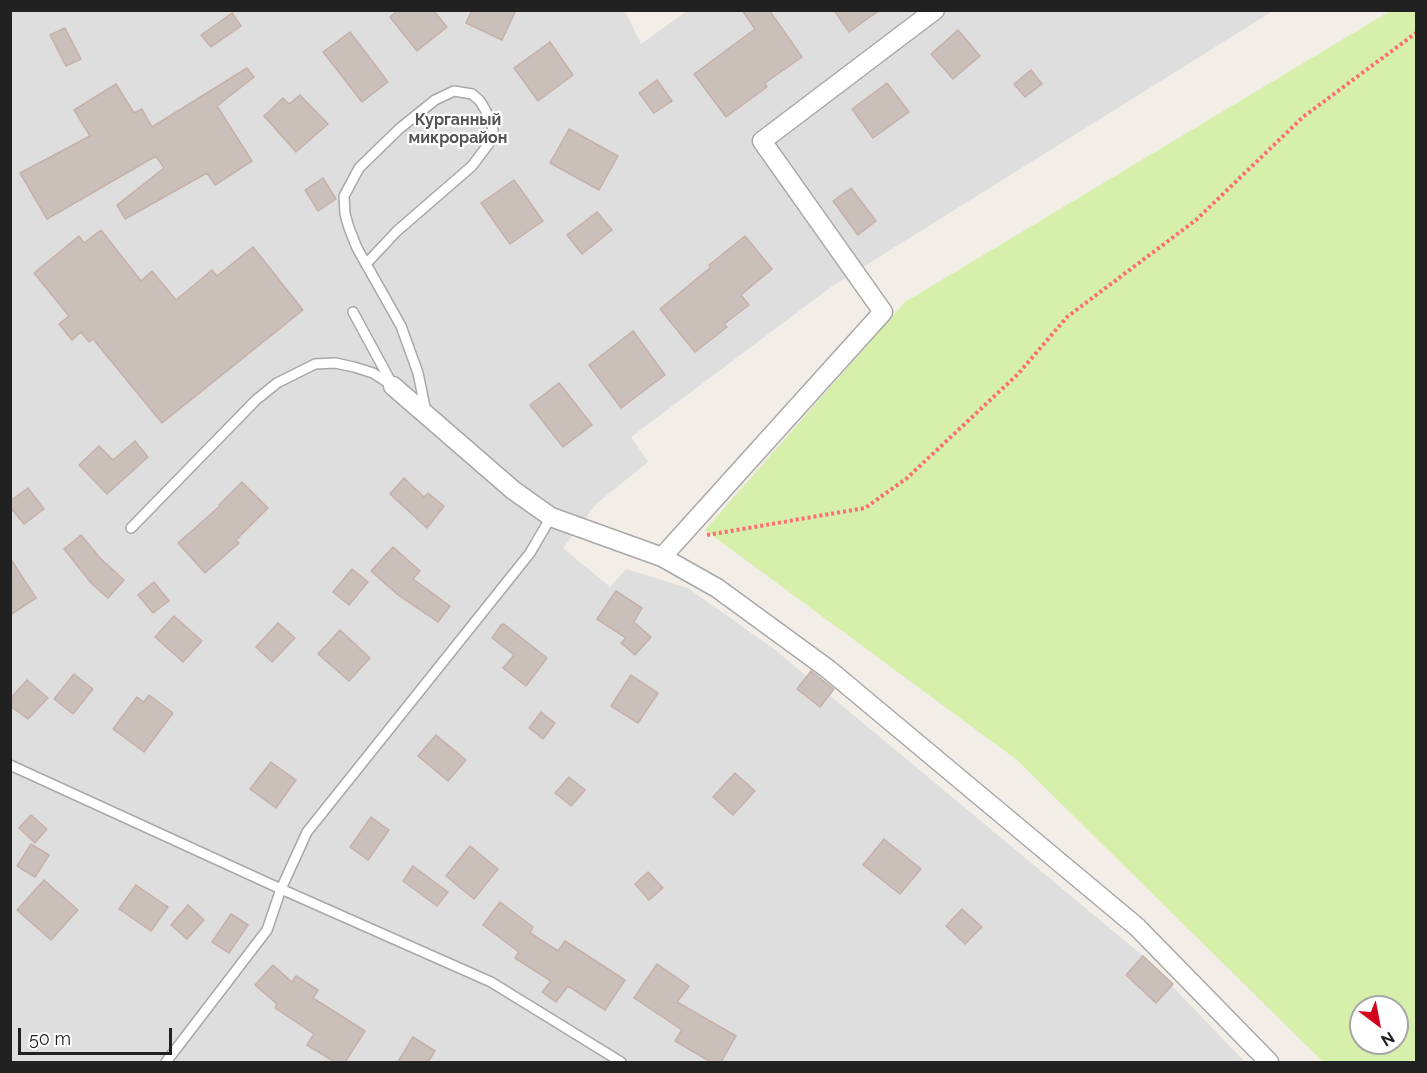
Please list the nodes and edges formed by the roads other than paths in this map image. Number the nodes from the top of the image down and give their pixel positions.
1 (934, 10) edge
2 (366, 264) junction
3 (353, 312) dead end
4 (393, 386) junction
5 (428, 418) junction
6 (551, 517) junction
7 (131, 528) dead end
8 (662, 557) junction
9 (10, 765) edge
10 (281, 889) junction
11 (166, 1062) edge
12 (621, 1062) edge
13 (1269, 1062) edge

1 - 8 street
2 - 2 lane
2 - 5 lane
3 - 4 lane
4 - 5 street
4 - 7 lane
5 - 6 street
6 - 8 street
6 - 10 lane
8 - 13 street
9 - 10 lane
10 - 11 lane
10 - 12 lane

